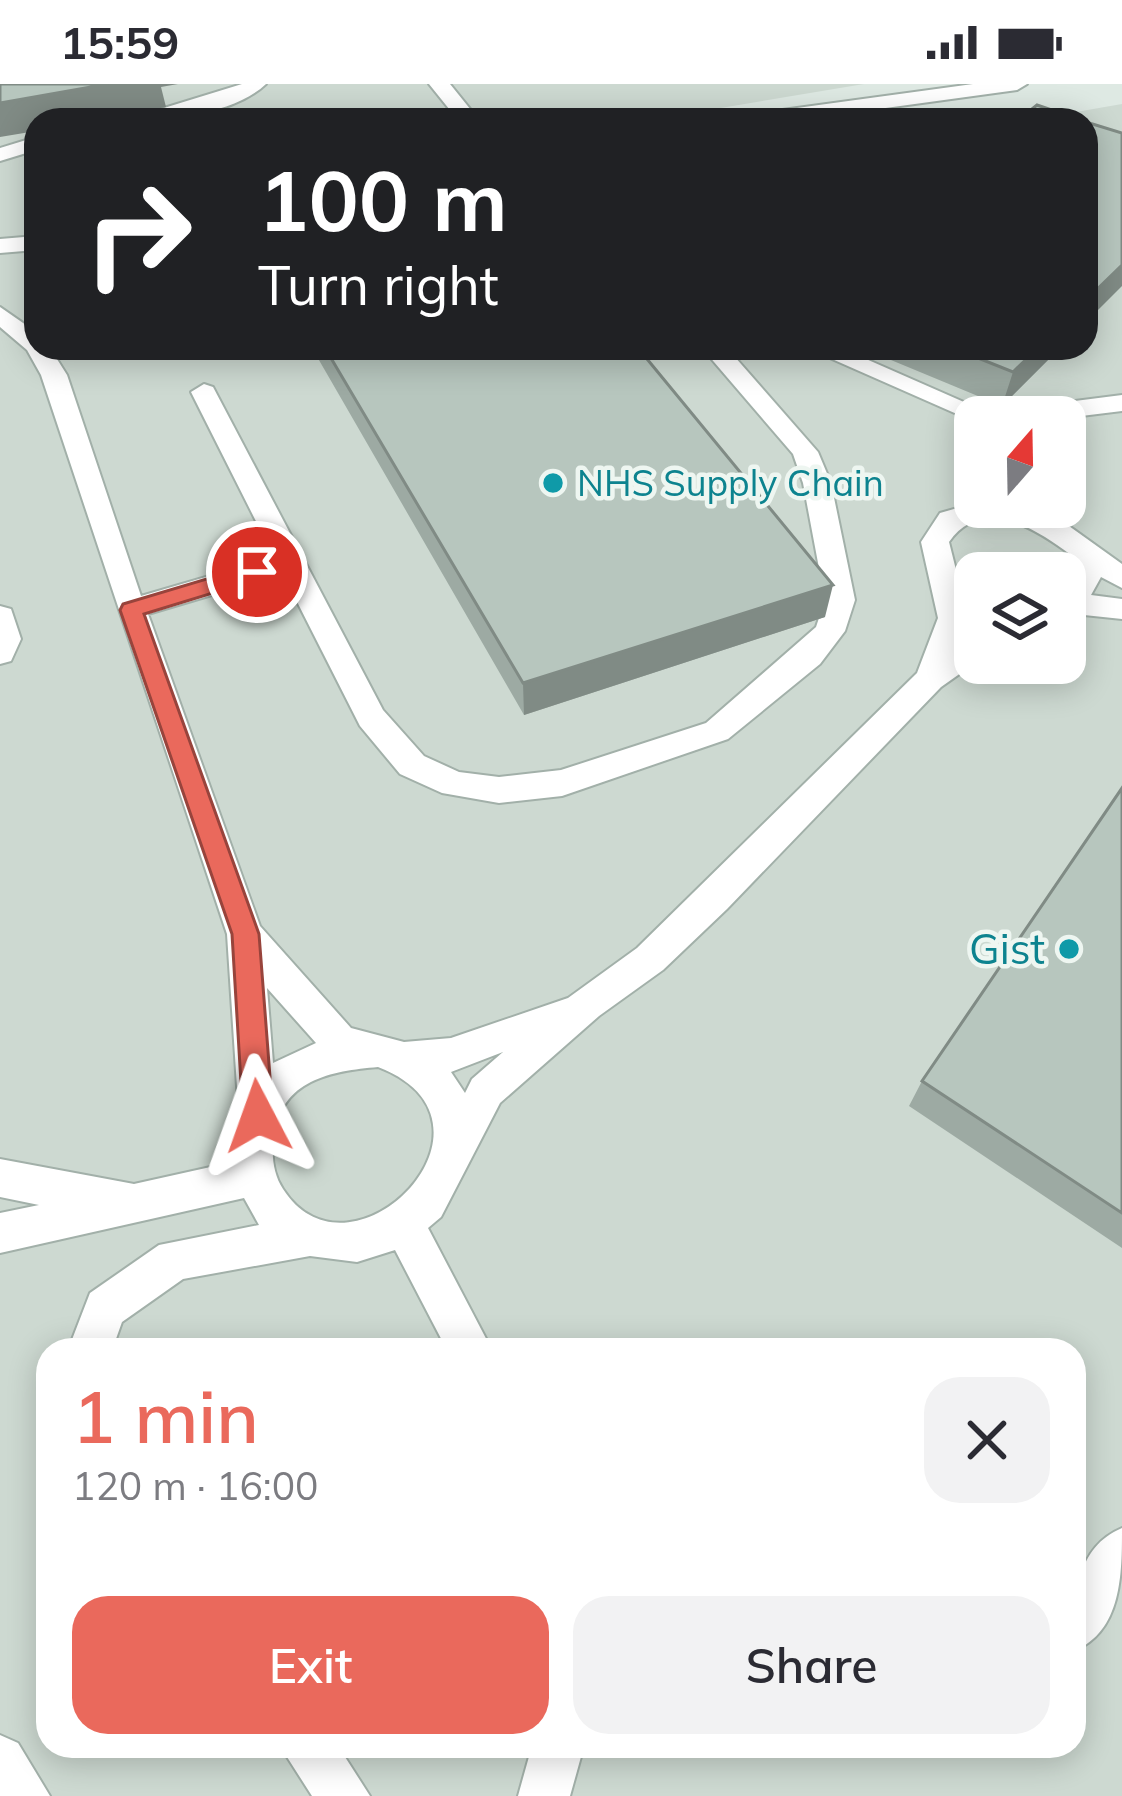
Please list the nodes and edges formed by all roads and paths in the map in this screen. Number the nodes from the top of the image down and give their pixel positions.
1 (256, 84) edge
2 (439, 84) edge
3 (820, 84) edge
4 (1018, 84) edge
5 (843, 104) junction
6 (187, 108) edge
7 (460, 108) edge
8 (820, 108) edge
9 (0, 313) edge
10 (24, 334) edge
11 (45, 360) edge
12 (724, 360) edge
13 (848, 360) edge
14 (203, 392) dead end
15 (1122, 403) edge
16 (954, 404) edge
17 (1086, 410) edge
18 (1089, 410) junction
19 (1122, 437) edge
20 (954, 522) edge
21 (1054, 528) edge
22 (1085, 549) junction
23 (1086, 552) edge
24 (1086, 553) edge
25 (291, 562) junction
26 (1122, 578) edge
27 (944, 580) junction
28 (1086, 584) edge
29 (954, 586) edge
30 (1086, 605) edge
31 (1122, 609) edge
32 (131, 610) junction
33 (0, 616) edge
34 (0, 653) edge
35 (954, 663) edge
36 (930, 679) junction
37 (245, 934) junction
38 (586, 1005) junction
39 (365, 1052) junction
40 (406, 1058) junction
41 (258, 1116) junction
42 (454, 1155) junction
43 (254, 1177) junction
44 (0, 1178) edge
45 (134, 1204) junction
46 (405, 1226) junction
47 (0, 1233) edge
48 (308, 1236) junction
49 (94, 1338) edge
50 (464, 1338) edge
51 (1122, 1552) edge
52 (1086, 1608) edge
53 (315, 1758) edge
54 (555, 1758) edge
55 (0, 1760) edge
56 (24, 1796) edge
57 (344, 1796) edge
58 (544, 1796) edge

1 - 6 street
2 - 7 street
3 - 5 street
4 - 5 street
5 - 8 street
9 - 10 street
11 - 32 street
12 - 25 street
13 - 16 street
14 - 25 street
15 - 18 street
17 - 18 street
18 - 19 street
20 - 27 street
21 - 22 street
22 - 23 street
22 - 26 street
24 - 28 street
25 - 32 street
27 - 29 street
27 - 36 street
30 - 31 street
32 - 37 street
33 - 34 street
35 - 36 street
36 - 38 street
37 - 39 street
37 - 41 street
38 - 40 street
38 - 42 street
39 - 40 street
39 - 41 street
40 - 42 street
41 - 43 street
42 - 46 street
43 - 45 street
43 - 48 street
44 - 45 street
45 - 47 street
46 - 48 street
46 - 50 street
48 - 49 street
51 - 52 street
53 - 57 street
54 - 58 street
55 - 56 street

